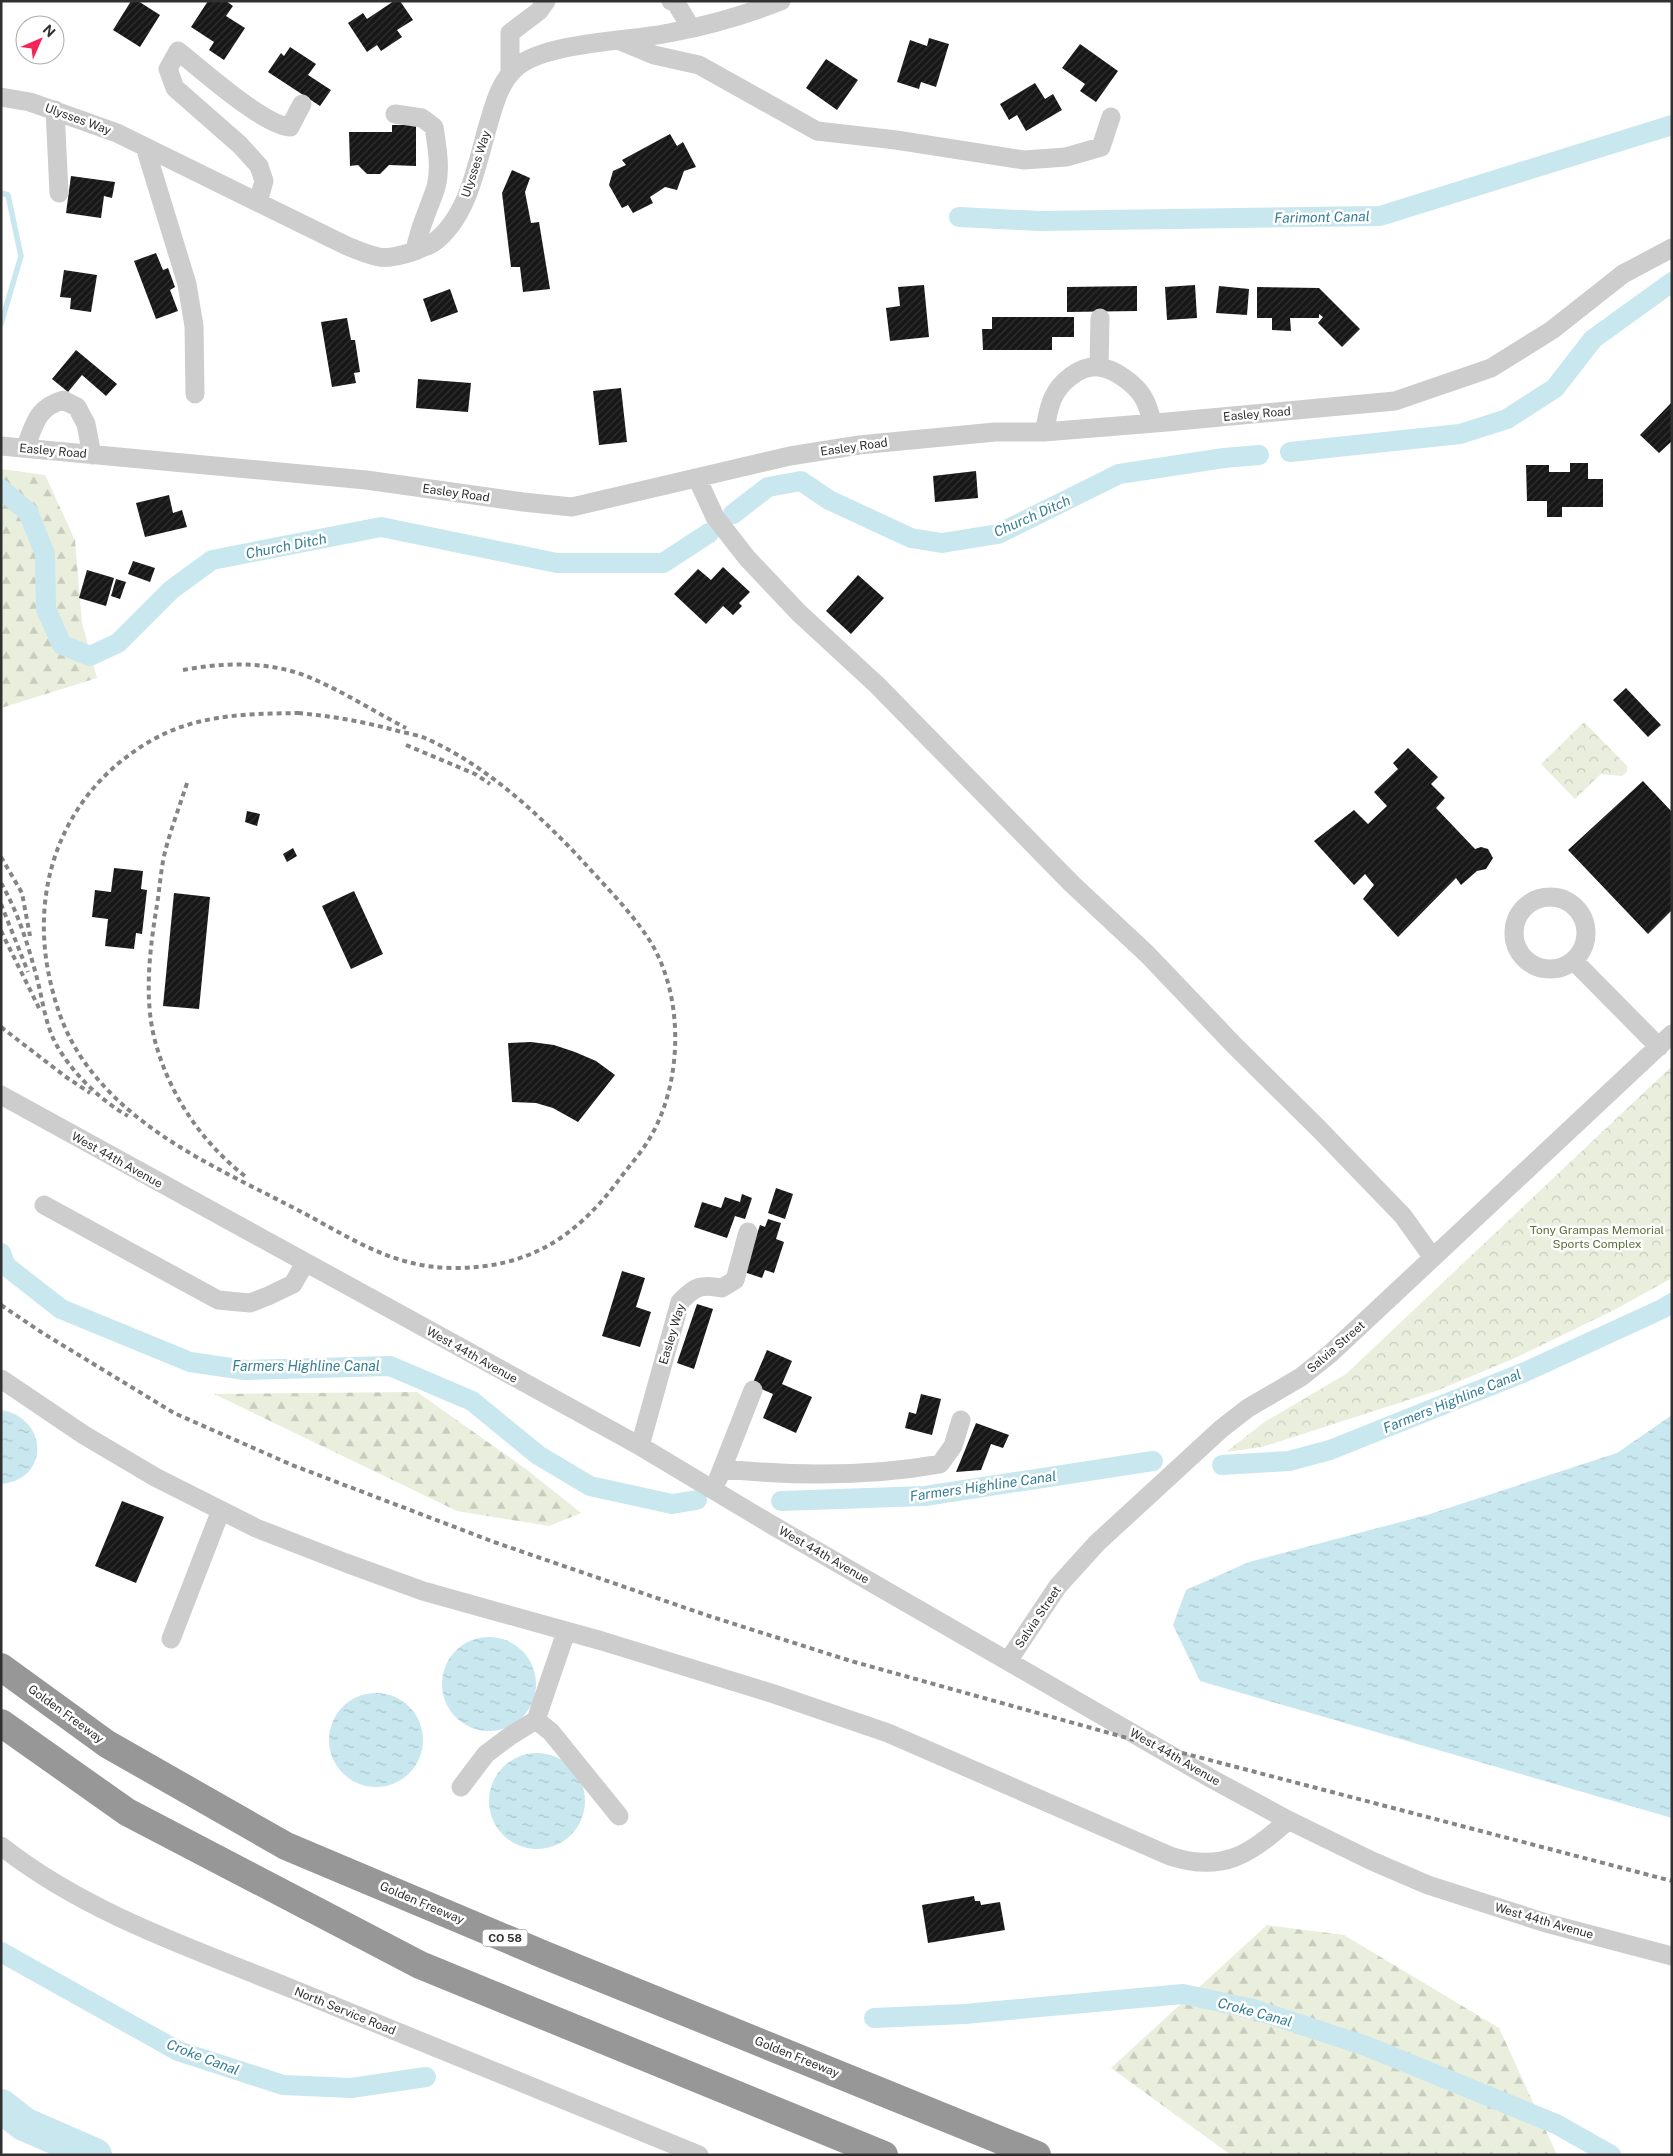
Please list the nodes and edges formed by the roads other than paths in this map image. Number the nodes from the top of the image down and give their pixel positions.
1 (546, 1) edge
2 (671, 1) edge
3 (781, 1) edge
4 (691, 28) junction
5 (617, 39) junction
6 (510, 74) junction
7 (1, 97) edge
8 (302, 104) dead end
9 (55, 110) junction
10 (395, 114) dead end
11 (1111, 117) dead end
12 (145, 147) junction
13 (58, 193) dead end
14 (258, 202) junction
15 (1672, 248) edge
16 (415, 251) junction
17 (1100, 318) dead end
18 (1099, 367) junction
19 (195, 394) dead end
20 (1153, 423) junction
21 (1044, 432) junction
22 (1, 446) edge
23 (25, 448) junction
24 (92, 455) junction
25 (697, 478) junction
26 (1574, 960) dead end
27 (1665, 1041) edge
28 (1, 1095) edge
29 (44, 1205) dead end
30 (748, 1232) dead end
31 (1433, 1258) junction
32 (305, 1263) junction
33 (1, 1379) edge
34 (753, 1390) dead end
35 (961, 1420) dead end
36 (640, 1446) junction
37 (723, 1469) junction
38 (716, 1491) junction
39 (221, 1510) junction
40 (566, 1632) junction
41 (171, 1639) dead end
42 (1008, 1661) junction
43 (1, 1667) edge
44 (536, 1720) junction
45 (1, 1723) edge
46 (461, 1786) dead end
47 (619, 1816) dead end
48 (1288, 1820) junction
49 (1, 1846) edge
50 (1672, 1956) edge
51 (699, 2155) edge
52 (884, 2155) edge
53 (1038, 2155) edge

1 - 6 street
2 - 4 street
3 - 4 street, Ulysses Way
4 - 5 street, Ulysses Way
5 - 6 street, Ulysses Way
5 - 11 street
6 - 16 street, Ulysses Way
7 - 9 street, Ulysses Way
8 - 14 street
9 - 12 street, Ulysses Way
9 - 13 street
10 - 16 street
12 - 14 street, Ulysses Way
12 - 19 street
14 - 16 street, Ulysses Way
15 - 20 street, Easley Road
17 - 18 street
18 - 20 street
18 - 21 street
20 - 21 street, Easley Road
21 - 25 street, Easley Road
22 - 23 street, Easley Road
23 - 24 street, Easley Road
23 - 24 street
24 - 25 street, Easley Road
25 - 31 street
26 - 27 street
27 - 31 street, Salvia Street
28 - 32 street, West 44th Avenue
29 - 32 street
30 - 36 street, Easley Way
31 - 42 street, Salvia Street
32 - 36 street, West 44th Avenue
33 - 39 street
34 - 37 street
35 - 37 street
36 - 38 street, West 44th Avenue
37 - 38 street
38 - 42 street, West 44th Avenue
39 - 40 street
39 - 41 street
40 - 44 street
40 - 48 street
42 - 48 street, West 44th Avenue
43 - 53 highway, Golden Freeway / CO 58
44 - 46 street
44 - 47 street
45 - 52 highway
48 - 50 street, West 44th Avenue
49 - 51 street, North Service Road

